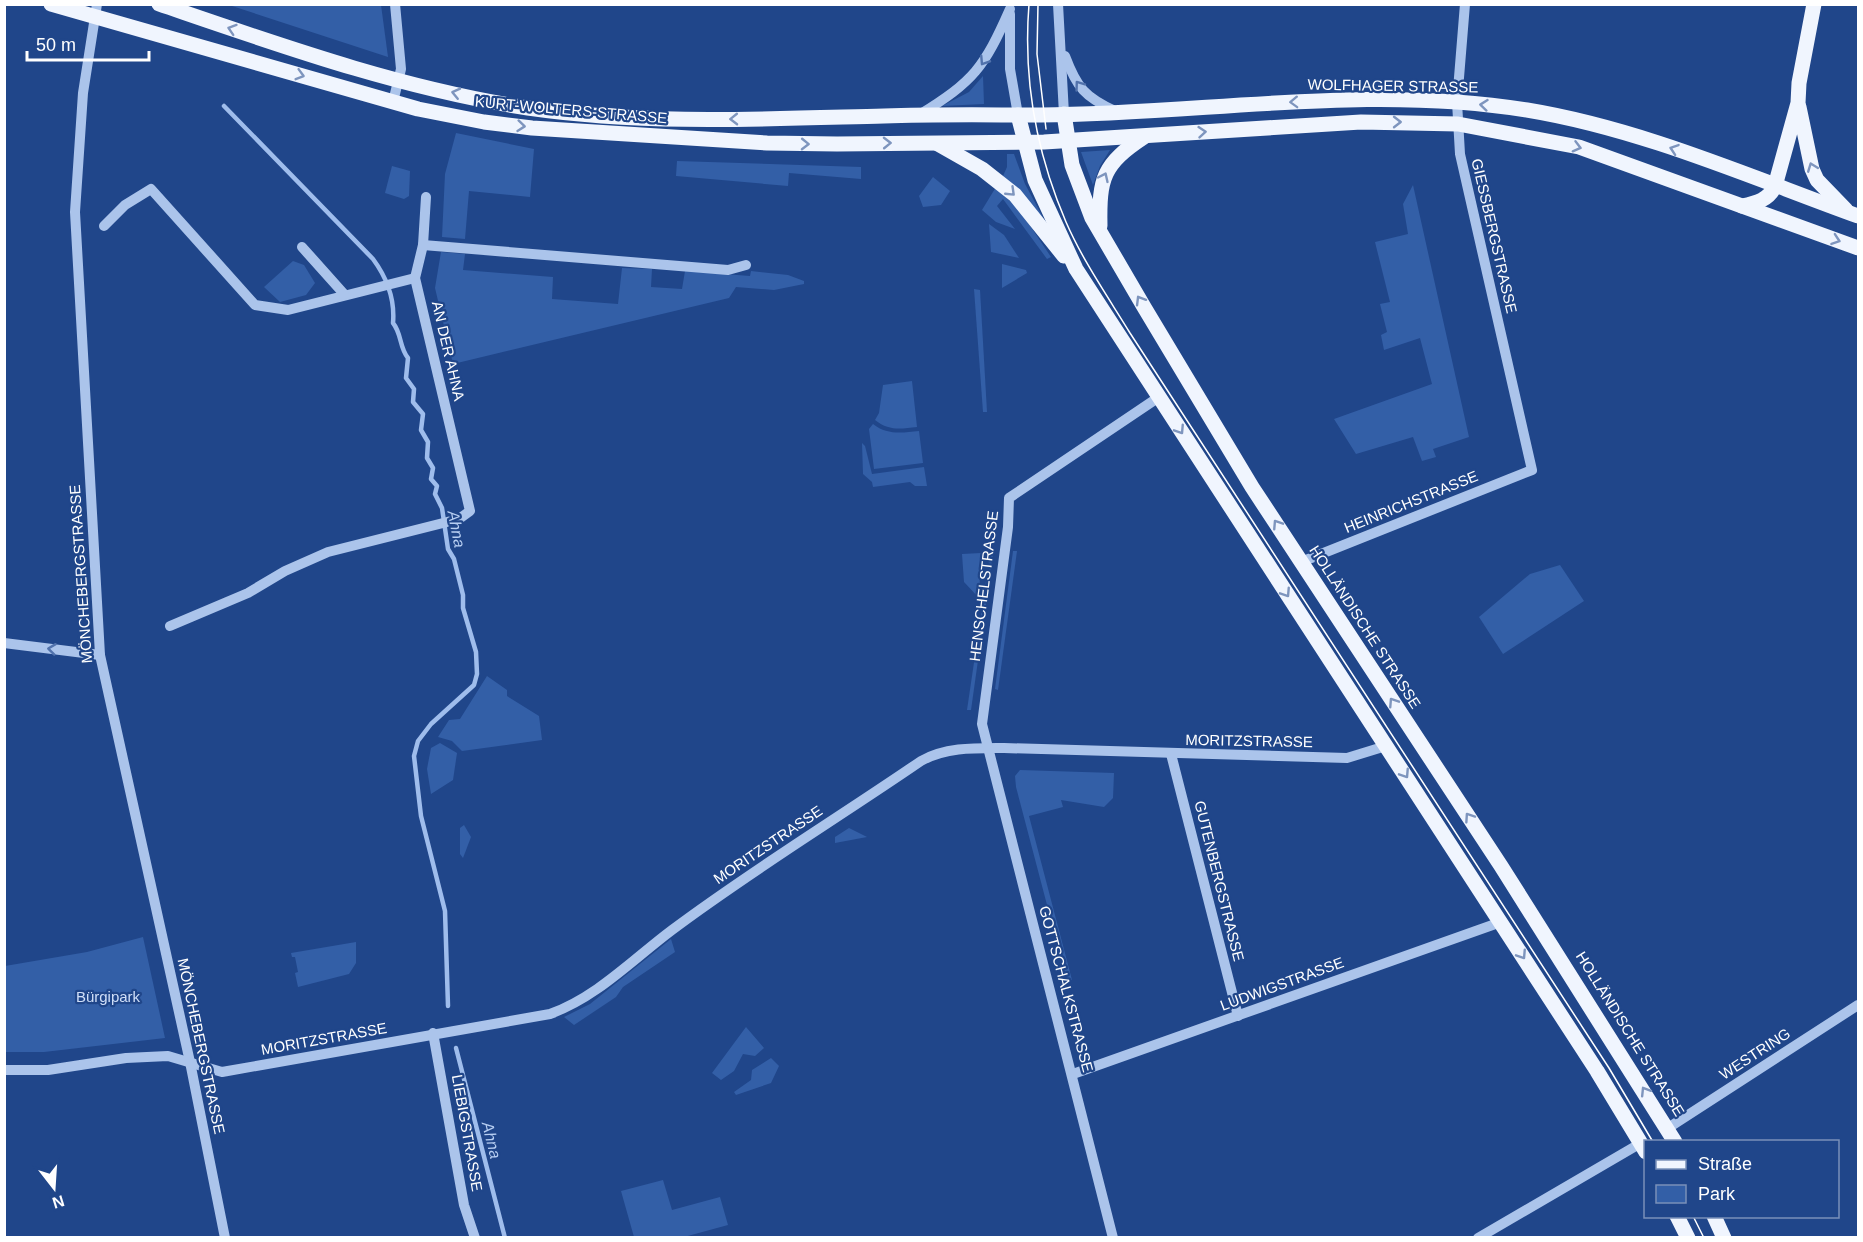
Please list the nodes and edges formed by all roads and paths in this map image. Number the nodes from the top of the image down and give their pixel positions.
1 (51, 4) edge
2 (159, 4) edge
3 (395, 4) edge
4 (1058, 4) edge
5 (1465, 4) edge
6 (1814, 4) edge
7 (1010, 7) edge
8 (96, 11) edge
9 (1061, 45) junction
10 (399, 79) junction
11 (1798, 82) junction
12 (393, 102) junction
13 (1457, 102) junction
14 (1798, 103) junction
15 (1115, 111) junction
16 (1064, 114) junction
17 (919, 115) junction
18 (1018, 115) junction
19 (1458, 124) junction
20 (1144, 137) junction
21 (1067, 141) junction
22 (1023, 142) junction
23 (936, 143) junction
24 (1770, 184) junction
25 (426, 197) dead end
26 (1764, 199) junction
27 (1742, 206) junction
28 (1853, 214) edge
29 (1779, 221) junction
30 (104, 226) dead end
31 (1100, 233) junction
32 (423, 245) junction
33 (302, 247) dead end
34 (1858, 248) edge
35 (746, 265) dead end
36 (1076, 269) junction
37 (415, 278) junction
38 (344, 294) junction
39 (1159, 397) junction
40 (1532, 470) joint
41 (1301, 562) junction
42 (170, 626) dead end
43 (4, 643) edge
44 (100, 656) junction
45 (1386, 746) junction
46 (988, 748) junction
47 (1171, 754) junction
48 (1501, 922) junction
49 (1858, 1005) edge
50 (1238, 1016) junction
51 (433, 1033) junction
52 (190, 1062) junction
53 (4, 1070) edge
54 (1073, 1074) junction
55 (1671, 1135) edge
56 (1643, 1148) edge
57 (1678, 1218) edge
58 (1715, 1218) edge
59 (225, 1238) edge
60 (475, 1238) edge
61 (1113, 1238) edge
62 (1478, 1238) edge
63 (1688, 1238) edge
64 (1724, 1238) edge

1 - 8 main road, KURT-WOLTERS-STRASSE
10 -> 2 main road, KURT-WOLTERS-STRASSE
3 - 10 street
4 - 9 street
5 - 13 street, GIESSBERGSTRASSE
6 - 11 main road
7 -> 17 street
7 - 18 street
8 -> 12 main road, KURT-WOLTERS-STRASSE
8 - 44 street, MÖNCHEBERGSTRASSE
15 -> 9 street
9 - 16 street
10 - 12 street
17 -> 10 main road, KURT-WOLTERS-STRASSE
11 - 14 main road
11 - 24 main road
12 -> 23 main road, KURT-WOLTERS-STRASSE
13 -> 15 main road, WOLFHAGER STRASSE
13 - 19 street, GIESSBERGSTRASSE
24 -> 13 main road, WOLFHAGER STRASSE
14 - 24 main road
28 -> 14 main road
15 - 16 main road, WOLFHAGER STRASSE
16 - 18 main road, WOLFHAGER STRASSE
16 - 21 main road, HOLLÄNDISCHE STRASSE
17 - 18 main road, KURT-WOLTERS-STRASSE
18 - 22 main road
20 -> 19 main road
19 -> 27 main road
19 - 40 street, GIESSBERGSTRASSE
20 - 21 main road
31 -> 20 main road
21 - 22 main road, KURT-WOLTERS-STRASSE
21 - 31 main road, HOLLÄNDISCHE STRASSE
22 - 23 main road, KURT-WOLTERS-STRASSE
22 - 36 main road
23 -> 36 main road
24 - 26 main road
24 - 28 main road, WOLFHAGER STRASSE
25 - 32 street, AN DER AHNA
26 - 27 main road
26 - 29 main road
27 - 29 main road
29 -> 34 main road
30 - 38 street
41 -> 31 main road, HOLLÄNDISCHE STRASSE
32 - 35 street
32 - 37 street, AN DER AHNA
33 - 38 street
36 - 39 main road
37 - 38 street
37 - 42 street, AN DER AHNA
39 -> 45 main road
39 - 46 street, HENSCHELSTRASSE
40 - 41 street, HEINRICHSTRASSE
55 -> 41 main road, HOLLÄNDISCHE STRASSE
44 -> 43 street
44 - 52 street, MÖNCHEBERGSTRASSE
45 - 47 street, MORITZSTRASSE
45 -> 48 main road
46 - 47 street, MORITZSTRASSE
46 - 51 street, MORITZSTRASSE
46 - 54 street, GOTTSCHALKSTRASSE
47 - 50 street, GUTENBERGSTRASSE
48 - 50 street, LUDWIGSTRASSE
48 -> 56 main road
49 - 55 street, WESTRING
50 - 54 street, LUDWIGSTRASSE
51 - 52 street, MORITZSTRASSE
51 - 60 street, LIEBIGSTRASSE
52 - 53 street, MORITZSTRASSE
52 - 59 street, MÖNCHEBERGSTRASSE
54 - 61 street, GOTTSCHALKSTRASSE
56 - 62 street
57 - 63 main road
58 - 64 main road

